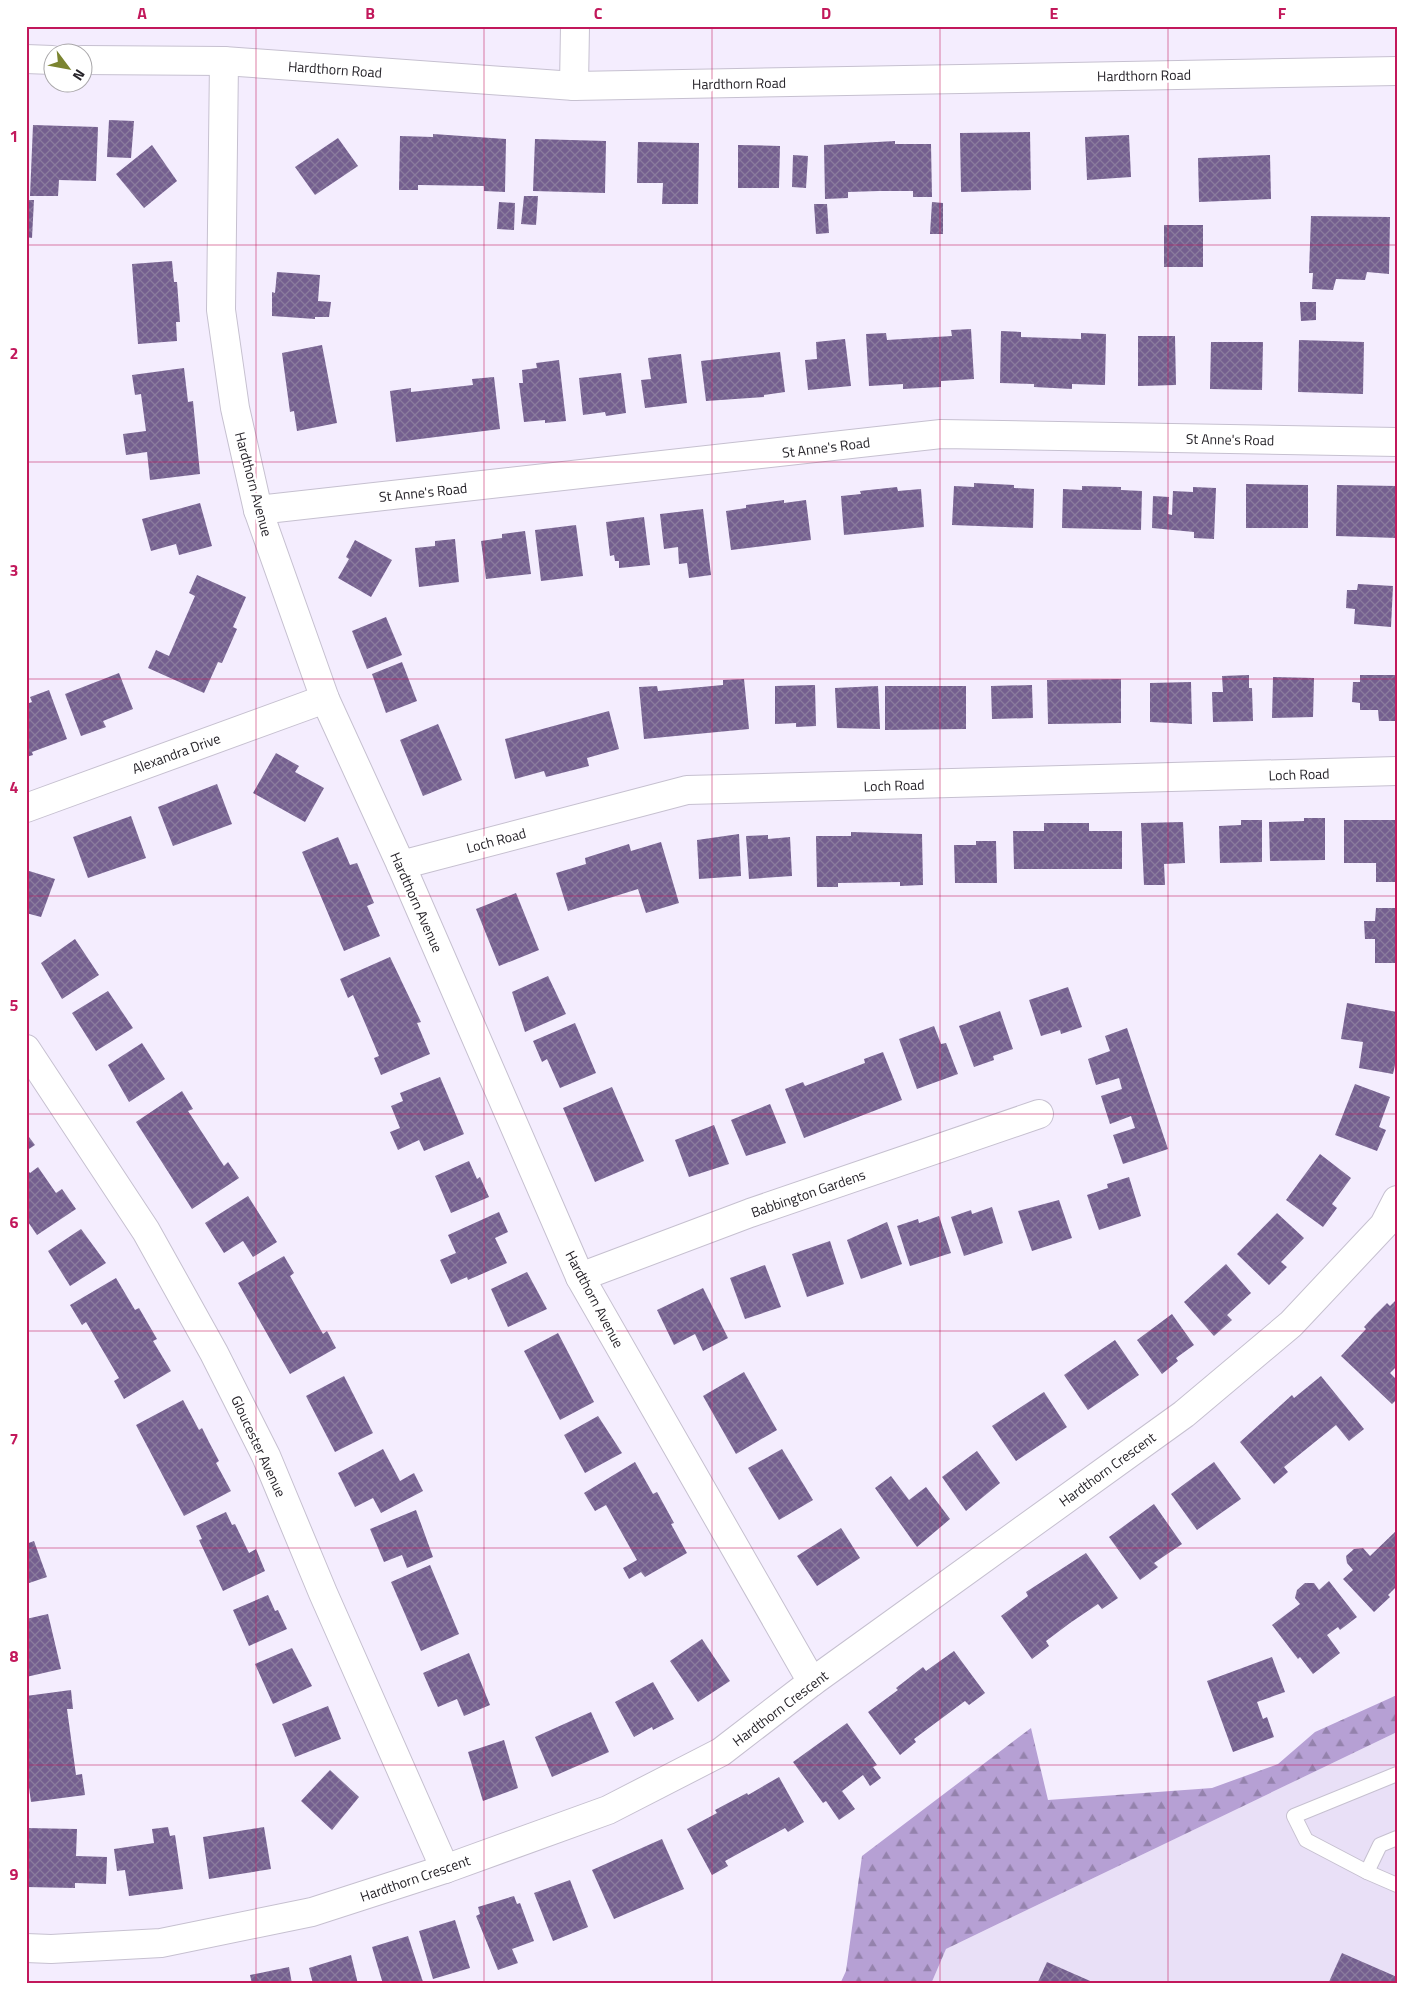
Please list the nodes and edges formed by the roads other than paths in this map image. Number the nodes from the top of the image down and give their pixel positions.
1 (575, 26) edge
2 (26, 59) edge
3 (42, 60) edge
4 (92, 60) edge
5 (224, 61) junction
6 (1397, 71) edge
7 (574, 86) junction
8 (1397, 442) edge
9 (258, 510) junction
10 (326, 698) junction
11 (1397, 771) edge
12 (26, 808) edge
13 (401, 865) junction
14 (26, 1049) edge
15 (1039, 1114) dead end
16 (1397, 1200) edge
17 (580, 1277) junction
18 (812, 1682) junction
19 (1397, 1774) edge
20 (1397, 1838) edge
21 (445, 1869) junction
22 (1367, 1872) junction
23 (1397, 1885) edge
24 (26, 1948) edge

1 - 7 street
2 - 3 street
4 - 5 street, Hardthorn Road
5 - 7 street, Hardthorn Road
5 - 9 street, Hardthorn Avenue
6 - 7 street, Hardthorn Road
8 - 9 street, St Anne's Road
9 - 10 street, Hardthorn Avenue
10 - 12 street, Alexandra Drive
10 - 13 street, Hardthorn Avenue
11 - 13 street, Loch Road
13 - 17 street, Hardthorn Avenue
14 - 21 street, Gloucester Avenue
15 - 17 street, Babbington Gardens
16 - 18 street, Hardthorn Crescent
17 - 18 street, Hardthorn Avenue
18 - 21 street, Hardthorn Crescent
19 - 22 lane
20 - 22 lane
21 - 24 street, Hardthorn Crescent
22 - 23 lane

